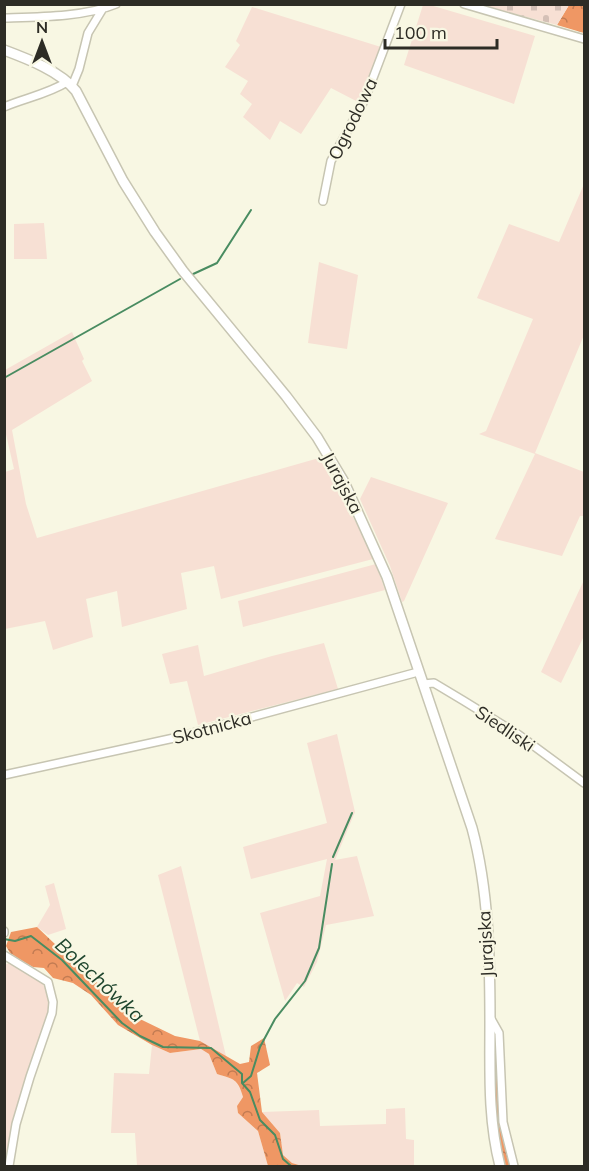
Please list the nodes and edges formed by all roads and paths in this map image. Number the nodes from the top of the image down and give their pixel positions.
1 (116, 4) edge
2 (401, 4) edge
3 (464, 4) edge
4 (100, 7) edge
5 (4, 18) edge
6 (585, 39) edge
7 (4, 50) edge
8 (69, 84) junction
9 (4, 107) edge
10 (323, 201) dead end
11 (418, 672) junction
12 (423, 684) junction
13 (4, 775) edge
14 (585, 783) edge
15 (4, 955) edge
16 (490, 1017) junction
17 (9, 1167) edge
18 (500, 1167) edge
19 (514, 1167) edge

1 - 4 street
2 - 10 street, Ogrodowa
3 - 6 street
4 - 5 street
4 - 8 street
7 - 8 street
8 - 9 street
8 - 11 street, Jurajska
11 - 12 street, Jurajska
11 - 13 street, Skotnicka
12 - 14 street, Siedliski
12 - 16 street, Jurajska
15 - 17 street
16 - 18 street, Jurajska
16 - 19 street, Jurajska

